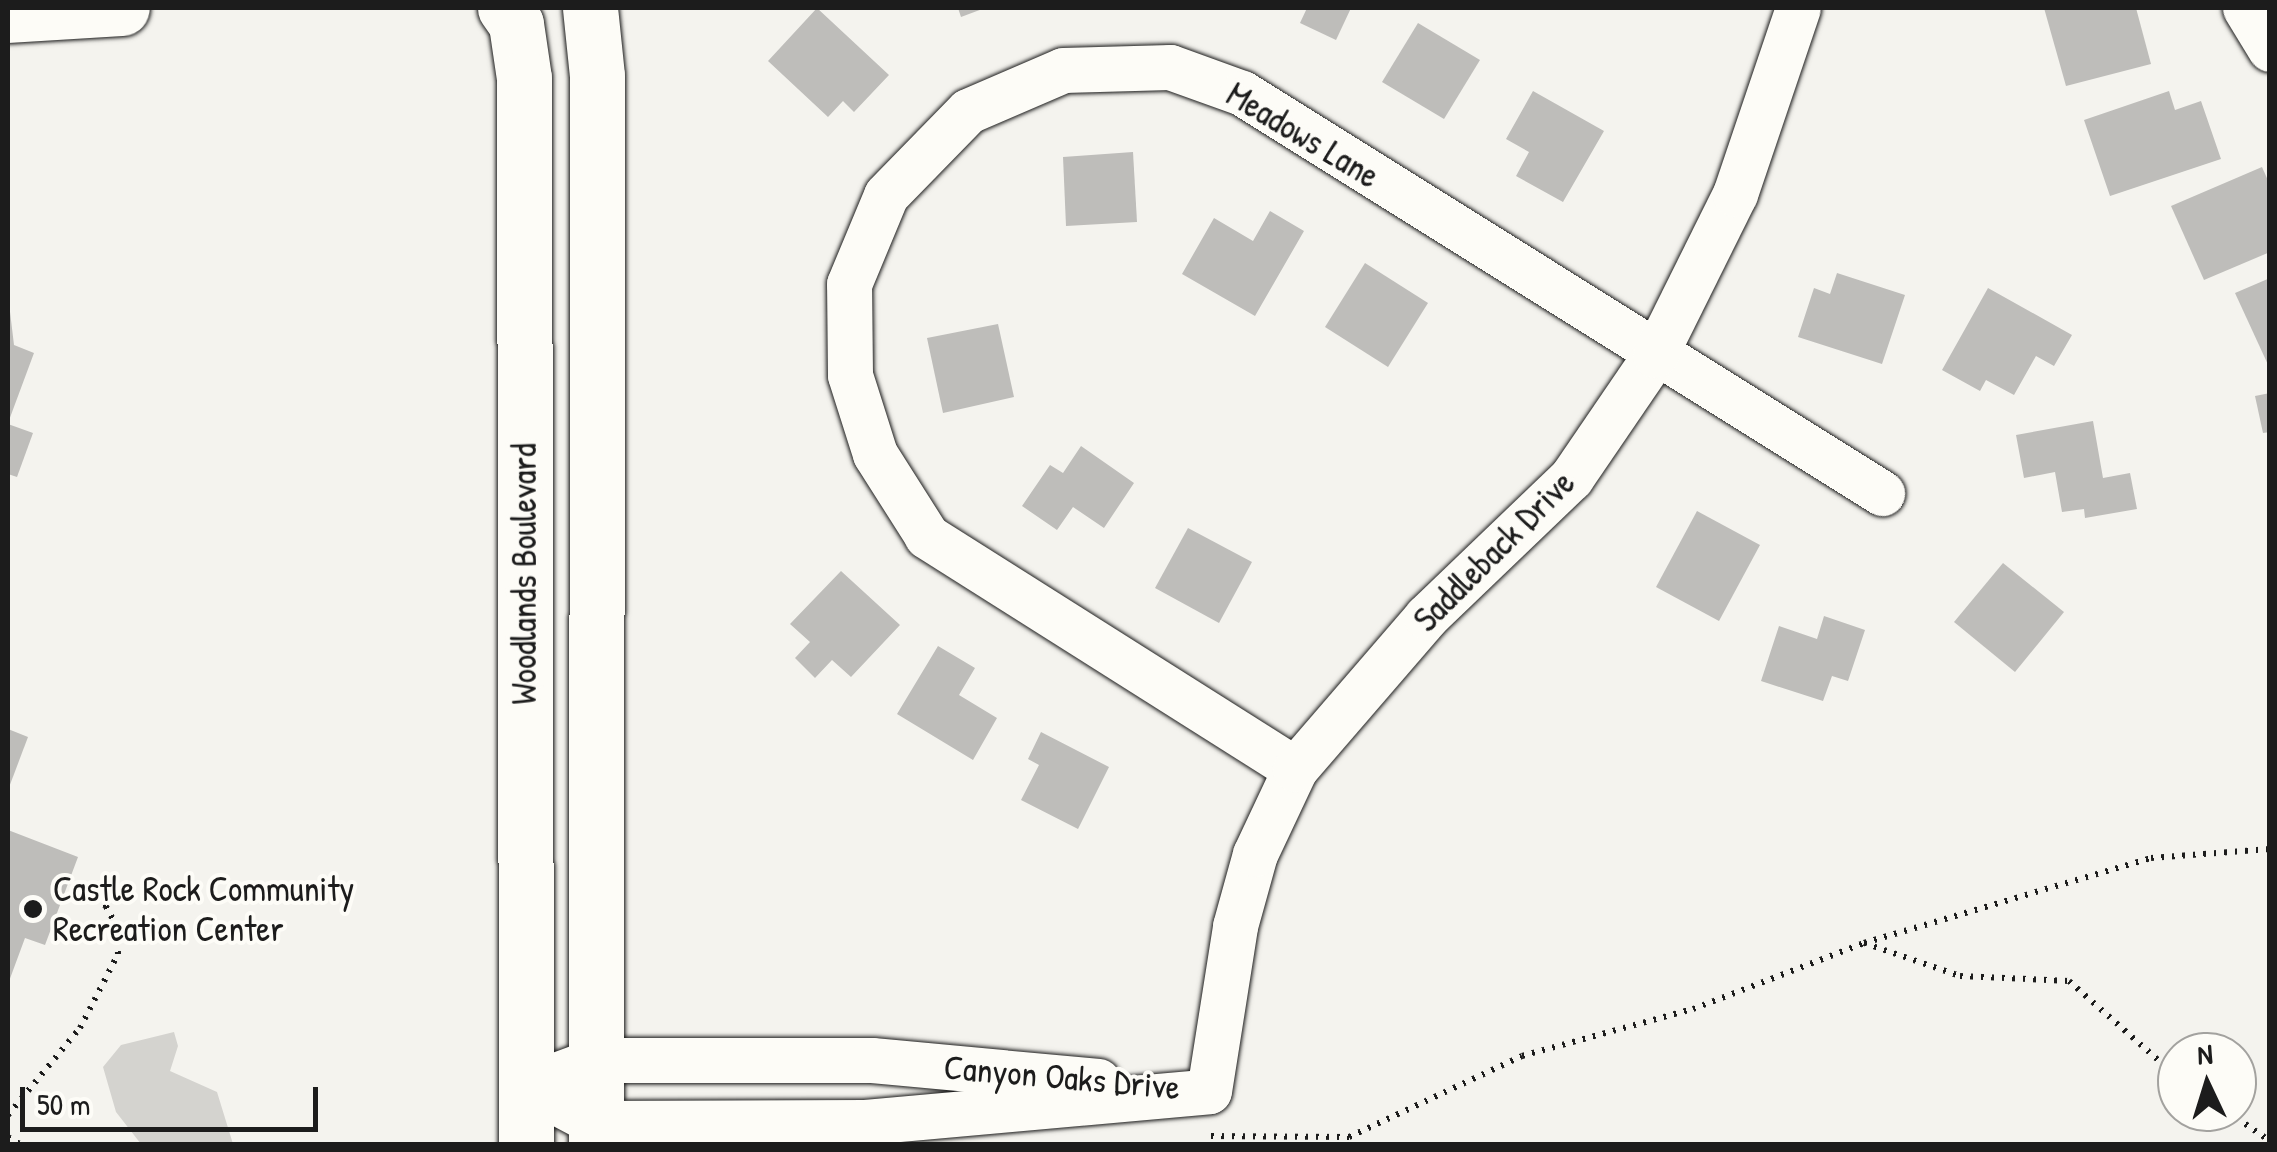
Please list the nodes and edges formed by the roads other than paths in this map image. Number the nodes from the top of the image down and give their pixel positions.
1 (122, 8) edge
2 (505, 8) edge
3 (590, 8) edge
4 (1798, 8) edge
5 (2246, 8) edge
6 (8, 15) edge
7 (2270, 49) edge
8 (1655, 355) junction
9 (1882, 493) dead end
10 (1295, 769) junction
11 (596, 1060) junction
12 (526, 1086) junction
13 (1209, 1091) junction
14 (596, 1134) edge
15 (526, 1144) edge

1 - 6 street
2 - 12 street, Woodlands Boulevard
3 - 11 street, Woodlands Boulevard
4 - 8 street, Saddleback Drive
5 - 7 street
8 - 9 street, Meadows Lane
8 - 10 street, Saddleback Drive
8 - 10 street, Meadows Lane
10 - 13 street, Saddleback Drive
11 - 12 street, Canyon Oaks Drive
11 - 13 street, Canyon Oaks Drive
11 - 14 street, Woodlands Boulevard
12 - 14 street, Canyon Oaks Drive
12 - 15 street, Woodlands Boulevard
13 - 14 street, Canyon Oaks Drive

